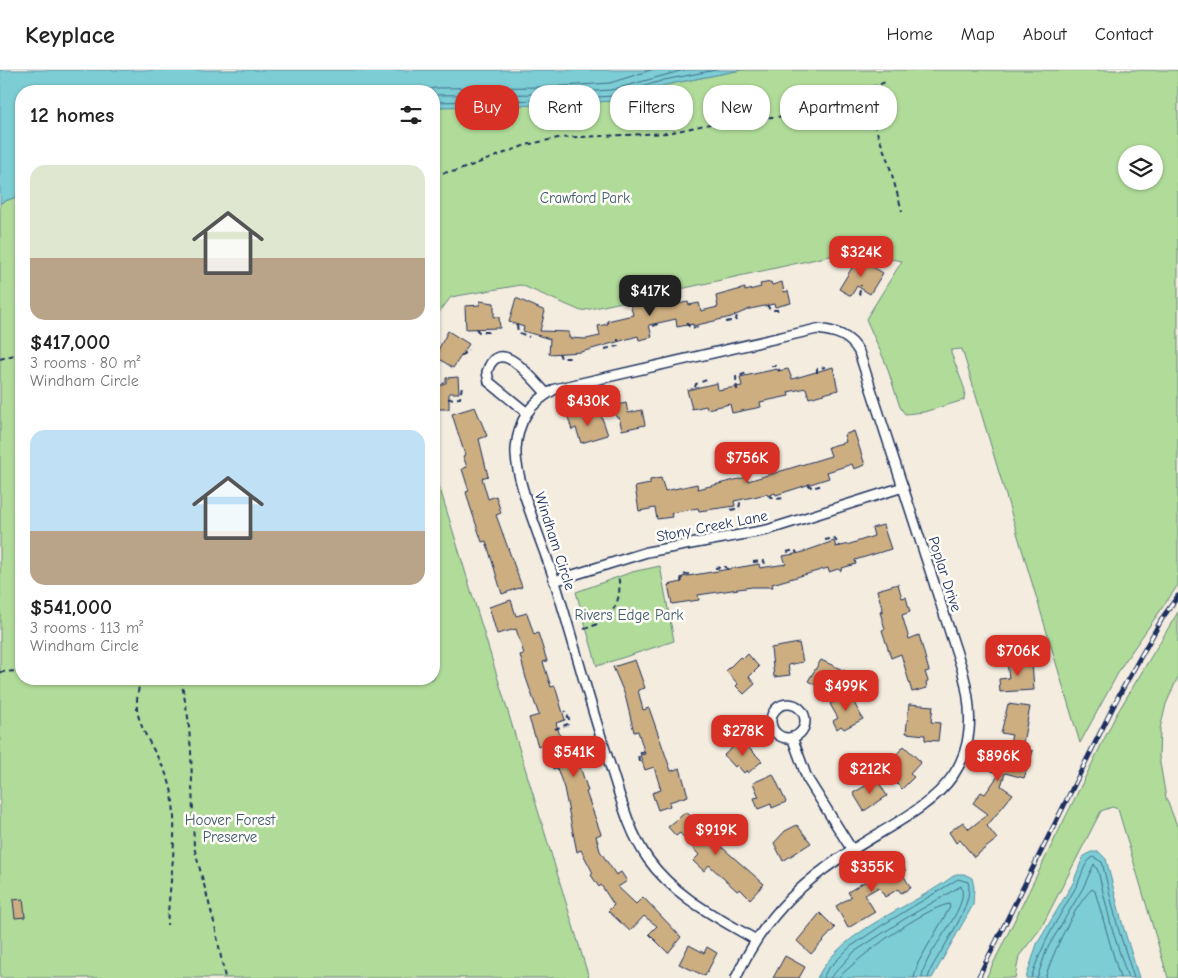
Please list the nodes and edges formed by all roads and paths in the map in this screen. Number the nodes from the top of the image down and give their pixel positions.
1 (888, 81) dead end
2 (876, 85) edge
3 (780, 117) edge
4 (876, 130) edge
5 (440, 173) edge
6 (902, 211) dead end
7 (861, 286) dead end
8 (860, 294) dead end
9 (767, 306) dead end
10 (782, 310) dead end
11 (737, 315) dead end
12 (726, 322) dead end
13 (660, 323) dead end
14 (686, 324) dead end
15 (517, 325) dead end
16 (653, 326) dead end
17 (700, 327) dead end
18 (476, 329) dead end
19 (492, 332) dead end
20 (529, 336) dead end
21 (618, 339) dead end
22 (605, 349) dead end
23 (468, 350) dead end
24 (559, 353) dead end
25 (15, 355) edge
26 (461, 356) dead end
27 (573, 358) dead end
28 (0, 359) edge
29 (770, 366) dead end
30 (825, 367) dead end
31 (780, 371) dead end
32 (747, 373) dead end
33 (817, 373) dead end
34 (708, 380) dead end
35 (462, 386) dead end
36 (695, 387) dead end
37 (737, 390) dead end
38 (547, 394) junction
39 (448, 399) dead end
40 (526, 412) junction
41 (808, 484) dead end
42 (823, 485) dead end
43 (903, 487) junction
44 (769, 496) dead end
45 (784, 498) dead end
46 (741, 499) dead end
47 (730, 510) dead end
48 (825, 540) dead end
49 (840, 546) dead end
50 (787, 552) dead end
51 (797, 553) dead end
52 (753, 562) dead end
53 (766, 567) dead end
54 (715, 568) dead end
55 (728, 570) dead end
56 (689, 574) dead end
57 (618, 575) dead end
58 (554, 580) junction
59 (681, 582) dead end
60 (584, 630) dead end
61 (15, 671) edge
62 (0, 672) edge
63 (139, 685) edge
64 (182, 685) edge
65 (565, 711) dead end
66 (555, 729) dead end
67 (792, 737) dead end
68 (644, 752) dead end
69 (639, 761) dead end
70 (852, 850) junction
71 (167, 924) dead end
72 (756, 940) junction
73 (225, 978) edge
74 (736, 978) edge

1 - 2 path
3 - 5 path
4 - 6 path
7 - 8 path
9 - 10 path
11 - 12 path
13 - 16 path
14 - 17 path
15 - 20 path
18 - 19 path
21 - 22 path
23 - 26 path
24 - 27 path
25 - 28 path
29 - 31 path
30 - 33 path
32 - 37 path
34 - 36 path
35 - 39 path
38 - 40 street
38 - 40 street
38 - 43 street, Poplar Drive
40 - 58 street, Windham Circle
41 - 42 path
43 - 58 street, Stony Creek Lane
43 - 70 street, Poplar Drive
44 - 45 path
46 - 47 path
48 - 49 path
50 - 51 path
52 - 53 path
54 - 55 path
56 - 59 path
57 - 60 path
58 - 72 street, Windham Circle
61 - 62 path
63 - 71 path
64 - 73 path
65 - 66 path
67 - 70 street
68 - 69 path
70 - 72 street, Poplar Drive
72 - 74 street, Poplar Drive

